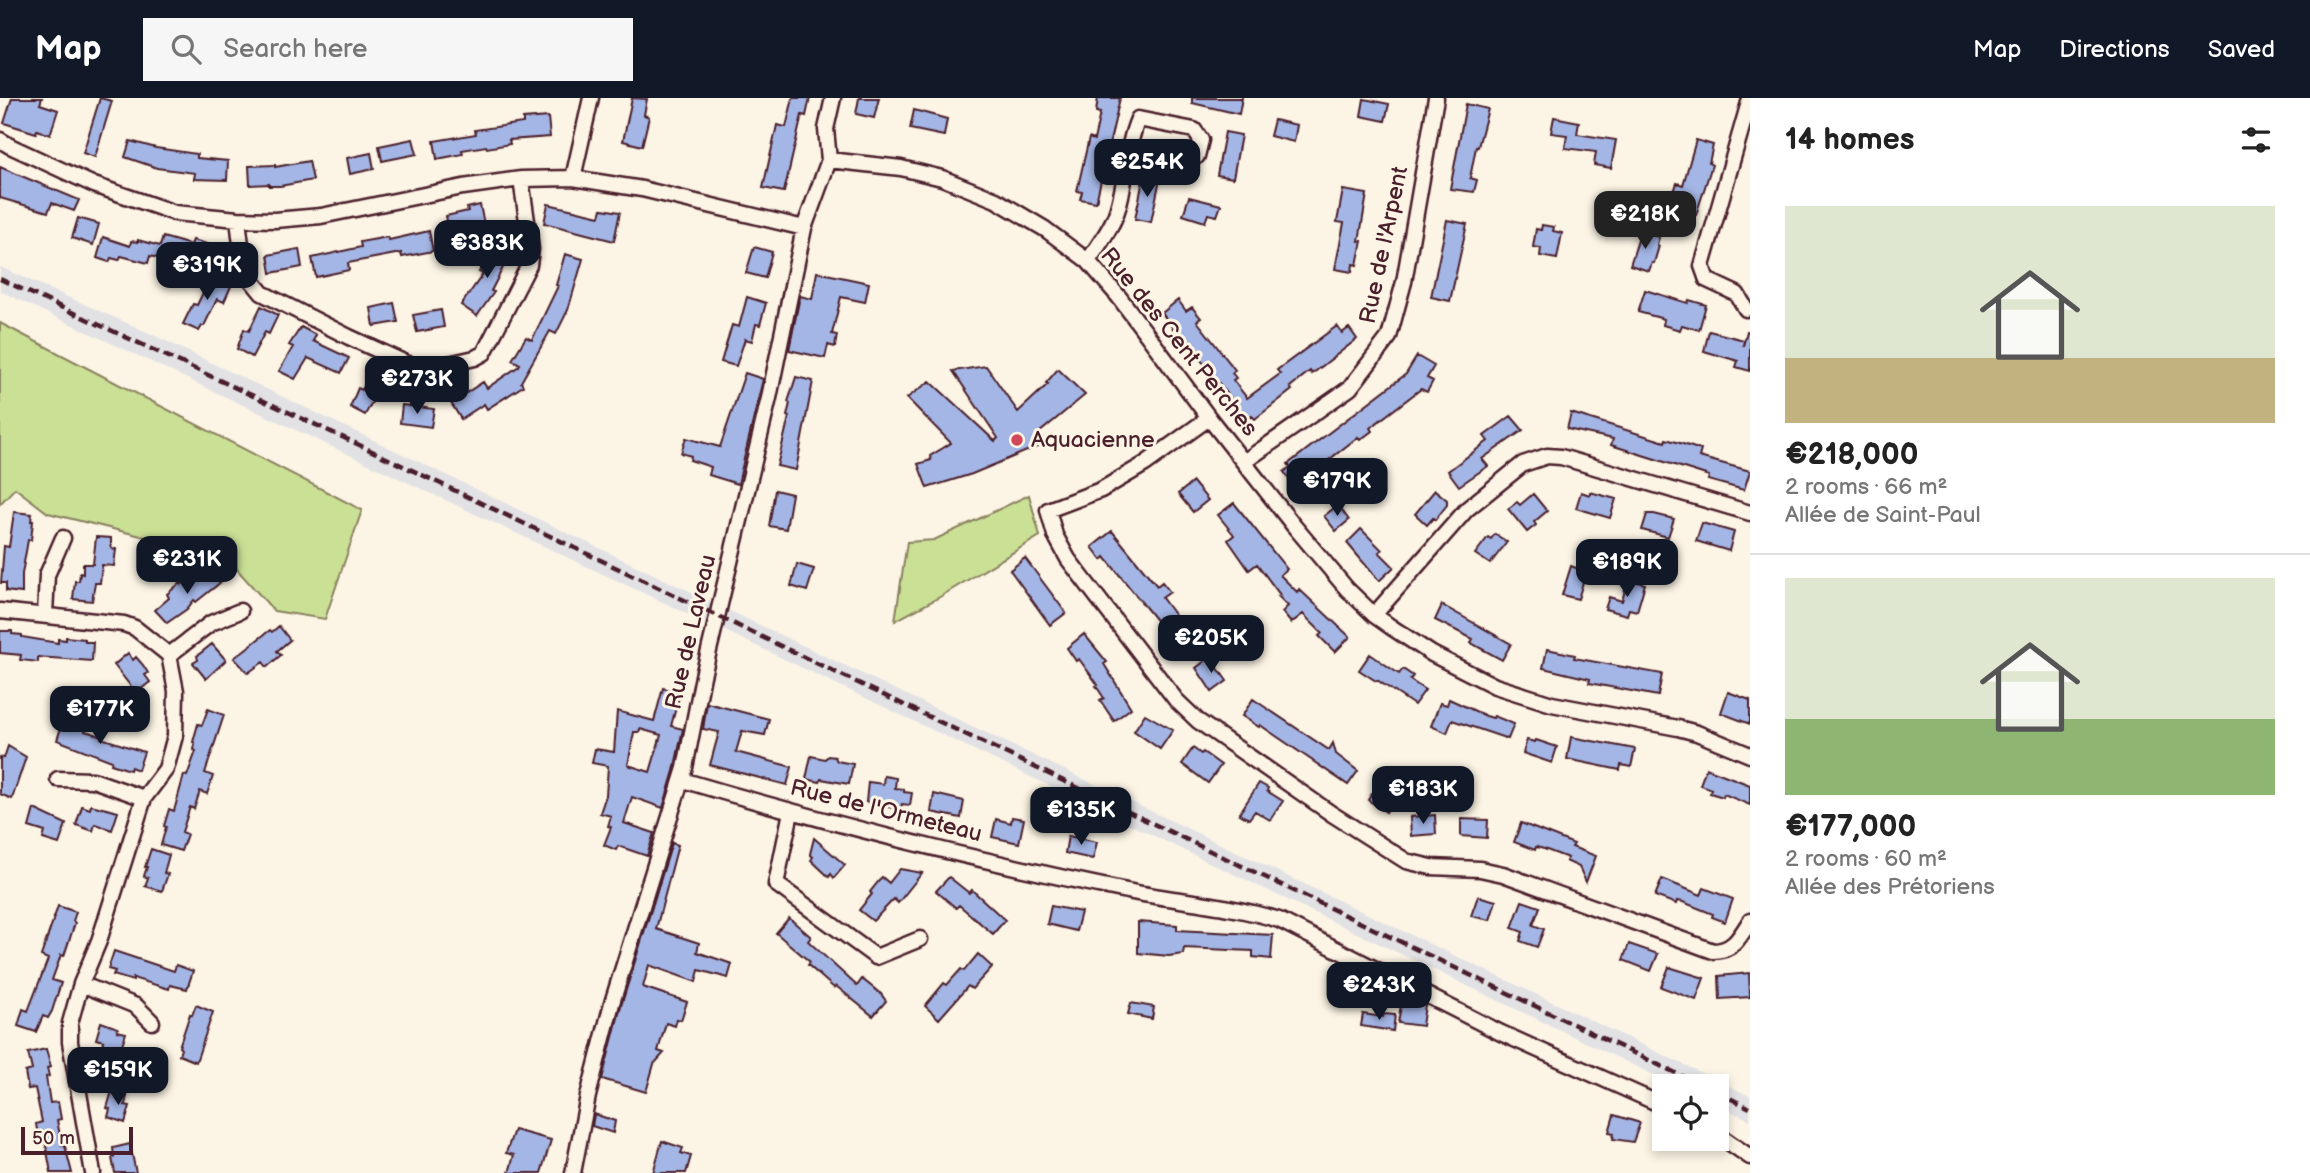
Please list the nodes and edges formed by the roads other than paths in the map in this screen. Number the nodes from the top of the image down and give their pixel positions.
1 (591, 98) edge
2 (833, 98) edge
3 (1436, 98) edge
4 (1750, 99) edge
5 (0, 140) edge
6 (829, 160) junction
7 (1128, 163) junction
8 (573, 178) junction
9 (521, 179) junction
10 (237, 219) junction
11 (804, 228) junction
12 (1088, 261) junction
13 (1746, 309) dead end
14 (1209, 418) junction
15 (1245, 461) junction
16 (1750, 513) edge
17 (63, 538) dead end
18 (0, 611) edge
19 (240, 611) dead end
20 (46, 614) junction
21 (1374, 615) junction
22 (169, 655) junction
23 (1750, 754) edge
24 (58, 779) dead end
25 (682, 780) junction
26 (144, 798) junction
27 (791, 812) junction
28 (1750, 921) edge
29 (920, 939) dead end
30 (81, 984) junction
31 (152, 1022) dead end
32 (1652, 1101) edge
33 (1729, 1142) edge
34 (1750, 1157) edge
35 (93, 1173) edge
36 (573, 1173) edge

1 - 8 street
2 - 6 street, Rue de Laveau
3 - 15 street, Rue de l'Arpent
4 - 13 street
5 - 10 street
6 - 11 street, Rue de Laveau
6 - 12 street, Rue des Cent Perches
7 - 7 street
7 - 12 street
8 - 9 street
8 - 11 street
9 - 10 street
9 - 10 street
11 - 25 street, Rue de Laveau
12 - 14 street, Rue des Cent Perches
14 - 15 street, Rue des Cent Perches
14 - 28 street
15 - 21 street, Rue des Cent Perches
16 - 21 street
17 - 20 street
18 - 20 street
19 - 22 street
20 - 22 street
21 - 23 street, Rue des Cent Perches
22 - 26 street
24 - 26 street
25 - 27 street, Rue de l'Ormeteau
25 - 36 street, Rue de Laveau
26 - 30 street
27 - 29 street
27 - 32 street, Rue de l'Ormeteau
30 - 31 street
30 - 35 street
33 - 34 street

